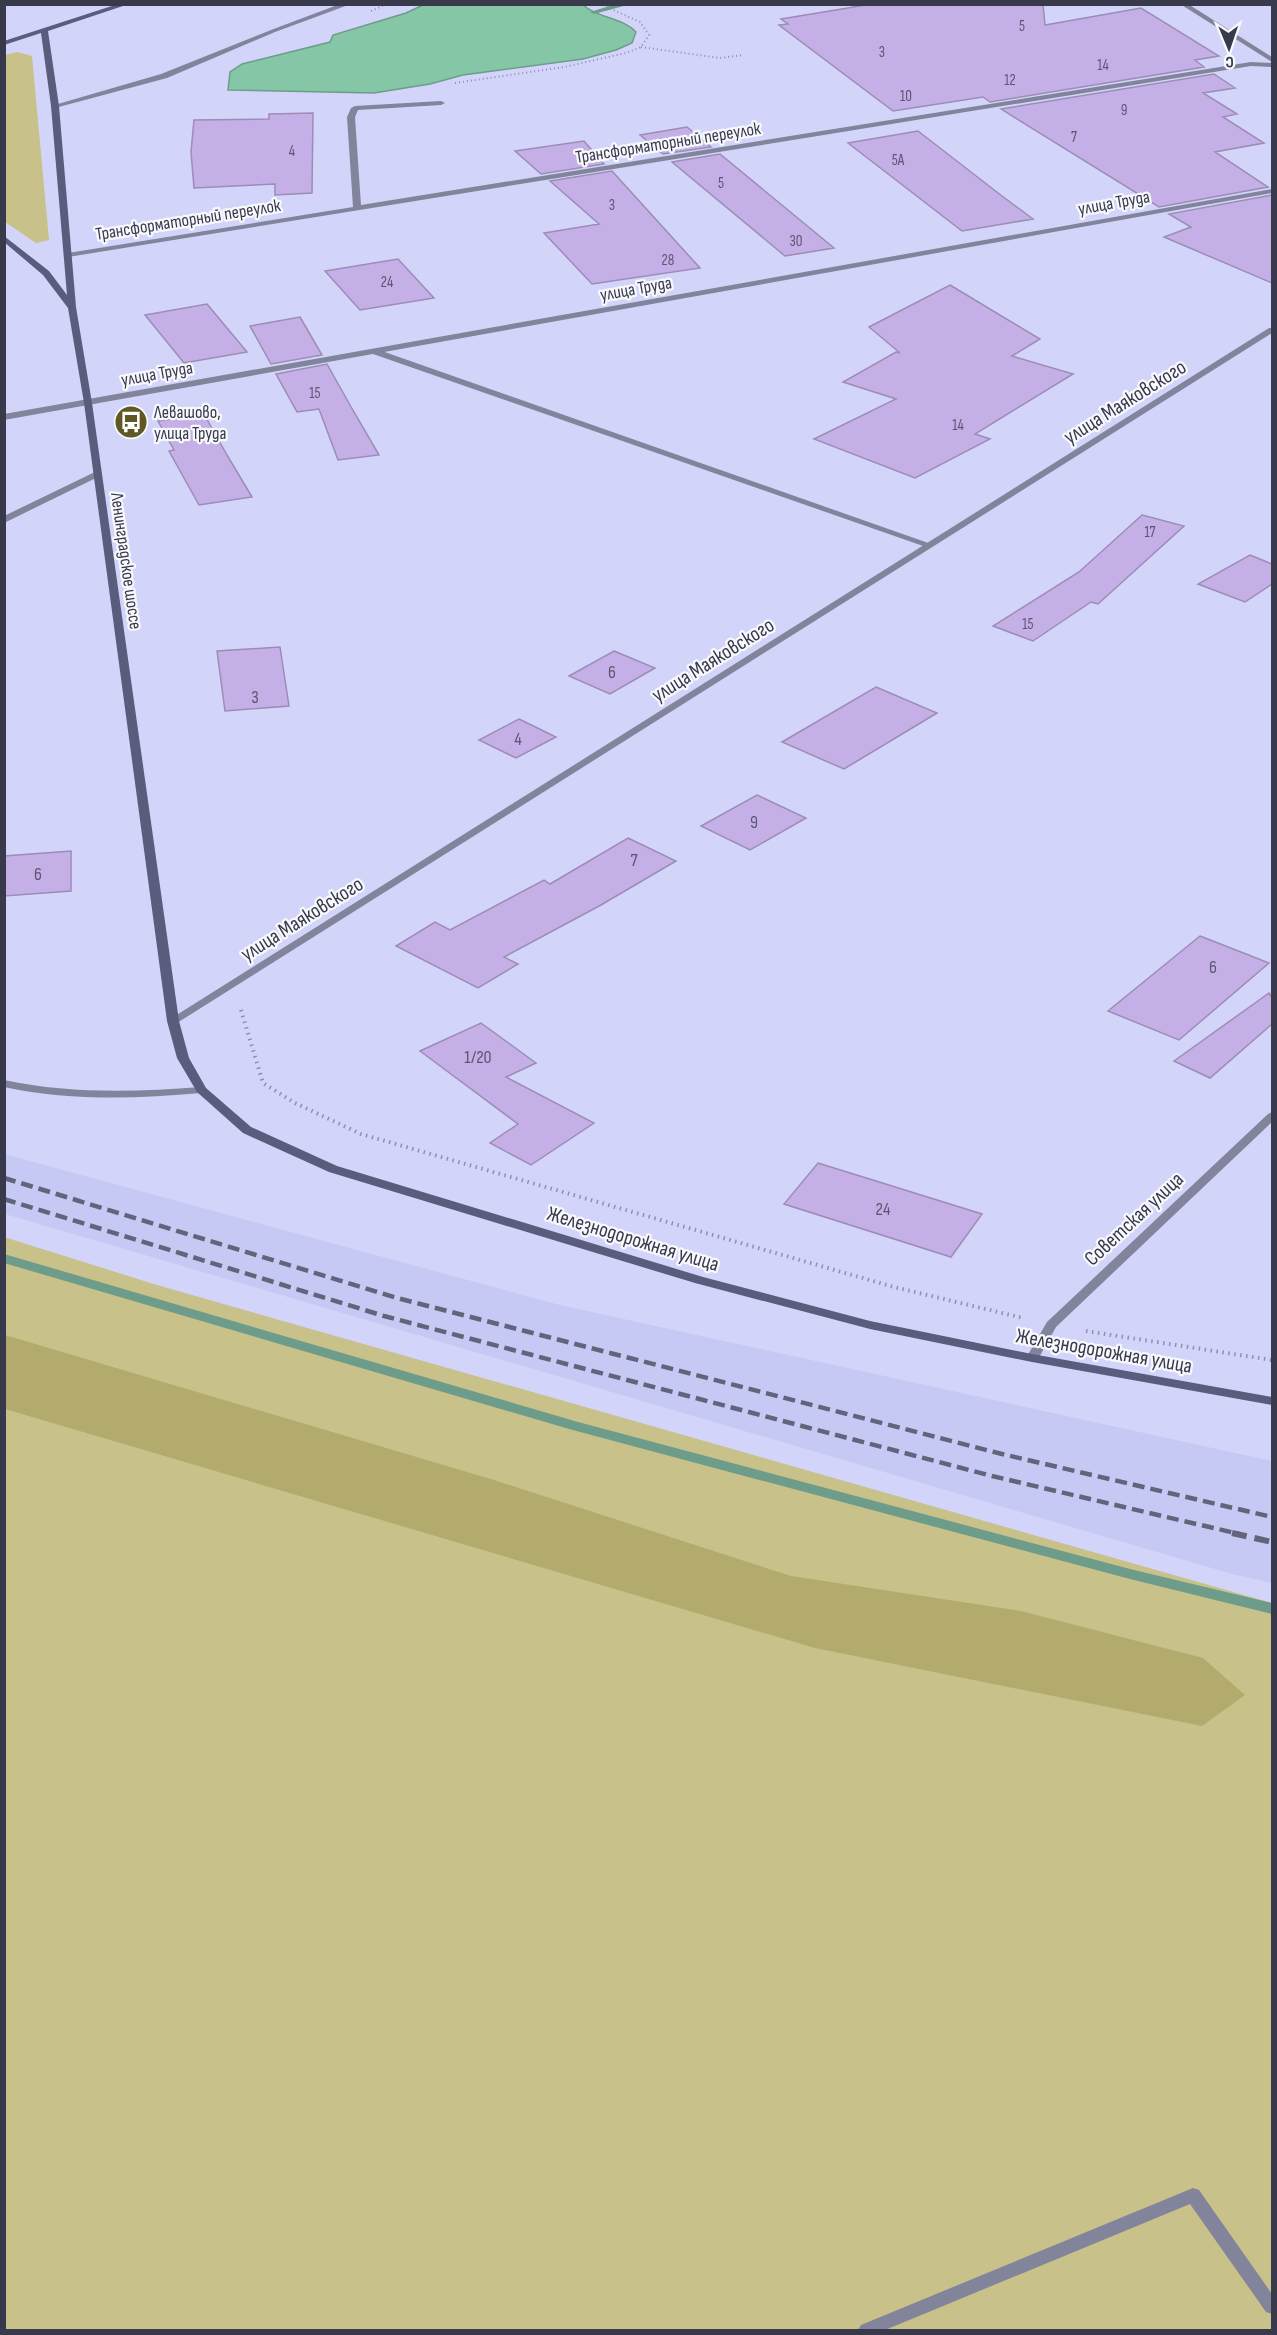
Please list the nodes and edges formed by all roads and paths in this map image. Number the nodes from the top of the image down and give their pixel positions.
1 (126, 4) edge
2 (348, 4) edge
3 (1183, 4) edge
4 (602, 5) edge
5 (44, 30) junction
6 (4, 43) edge
7 (641, 47) junction
8 (744, 55) dead end
9 (1272, 60) edge
10 (1272, 65) edge
11 (455, 83) dead end
12 (441, 103) dead end
13 (55, 106) junction
14 (1272, 191) edge
15 (357, 208) junction
16 (4, 238) edge
17 (68, 255) junction
18 (72, 307) junction
19 (1272, 330) edge
20 (376, 352) junction
21 (88, 403) junction
22 (4, 417) edge
23 (97, 474) junction
24 (4, 520) edge
25 (929, 545) junction
26 (234, 983) junction
27 (173, 1021) junction
28 (4, 1083) edge
29 (201, 1090) junction
30 (1272, 1116) edge
31 (1051, 1325) junction
32 (1032, 1358) junction
33 (1272, 1360) edge
34 (1272, 1401) edge
35 (1272, 2307) edge
36 (867, 2331) edge

1 - 5 street
2 - 13 street
3 - 9 street
4 - 7 path
5 - 6 street
5 - 13 street, Ленинградское шоссе
7 - 8 path
7 - 11 path
10 - 15 street, Трансформаторный переулок
12 - 15 street
13 - 17 street, Ленинградское шоссе
14 - 20 street, улица Труда
15 - 17 street, Трансформаторный переулок
16 - 18 street
17 - 18 street, Ленинградское шоссе
18 - 21 street, Ленинградское шоссе
19 - 25 street, улица Маяковского
20 - 21 street, улица Труда
20 - 25 street
21 - 22 street, улица Труда
21 - 23 street, Ленинградское шоссе
23 - 24 street
23 - 27 street, Ленинградское шоссе
25 - 26 street, улица Маяковского
26 - 27 street, улица Маяковского
26 - 31 path
27 - 29 street, Ленинградское шоссе
28 - 29 street
29 - 32 street, Железнодорожная улица
30 - 31 street, Советская улица
31 - 32 street, Советская улица
31 - 33 path
32 - 34 street, Железнодорожная улица
35 - 36 street

